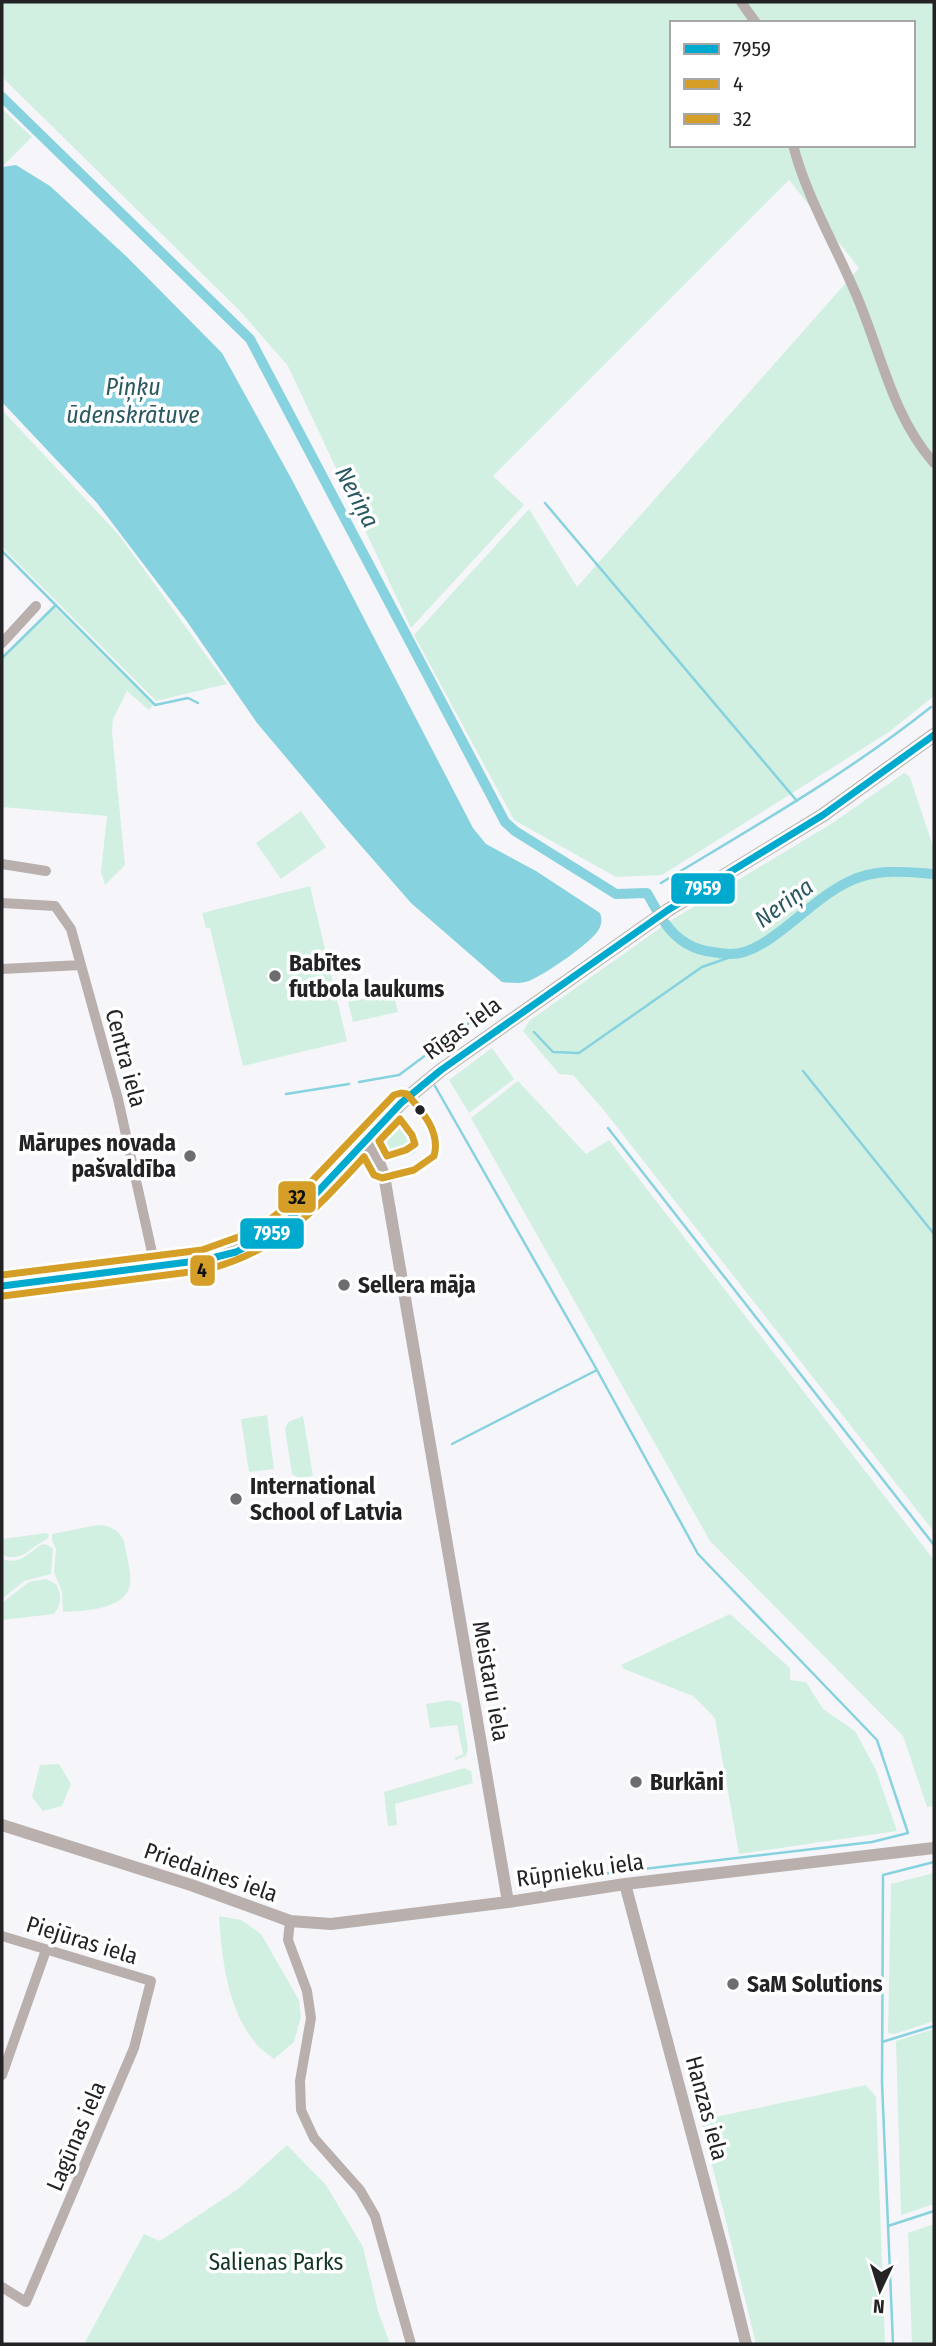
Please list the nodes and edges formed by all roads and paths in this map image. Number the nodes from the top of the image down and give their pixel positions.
1 (741, 2) edge
2 (755, 21) edge
3 (794, 147) edge
4 (934, 463) edge
5 (36, 606) dead end
6 (2, 643) edge
7 (934, 735) edge
8 (2, 864) edge
9 (46, 871) dead end
10 (2, 903) edge
11 (81, 964) junction
12 (2, 969) edge
13 (366, 1140) junction
14 (155, 1266) junction
15 (2, 1286) edge
16 (2, 1825) edge
17 (934, 1848) edge
18 (625, 1884) junction
19 (508, 1902) junction
20 (290, 1921) junction
21 (2, 1936) edge
22 (47, 1950) junction
23 (151, 1981) joint
24 (2, 2075) edge
25 (2, 2287) edge
26 (411, 2344) edge
27 (746, 2344) edge

1 - 2 street
3 - 4 street
5 - 6 street
7 - 13 main road, Rīgas iela
8 - 9 street
10 - 11 street, Centra iela
11 - 12 street
11 - 14 street, Centra iela
13 - 14 main road, Rīgas iela
13 - 19 street, Meistaru iela
14 - 15 main road, Rīgas iela
16 - 20 street, Priedaines iela
17 - 18 street, Rūpnieku iela
18 - 19 street, Rūpnieku iela
18 - 27 street, Hanzas iela
19 - 20 street, Rūpnieku iela
20 - 26 street, Priedaines iela
21 - 22 street, Piejūras iela
22 - 23 street, Piejūras iela
22 - 24 street
23 - 25 street, Lagūnas iela

